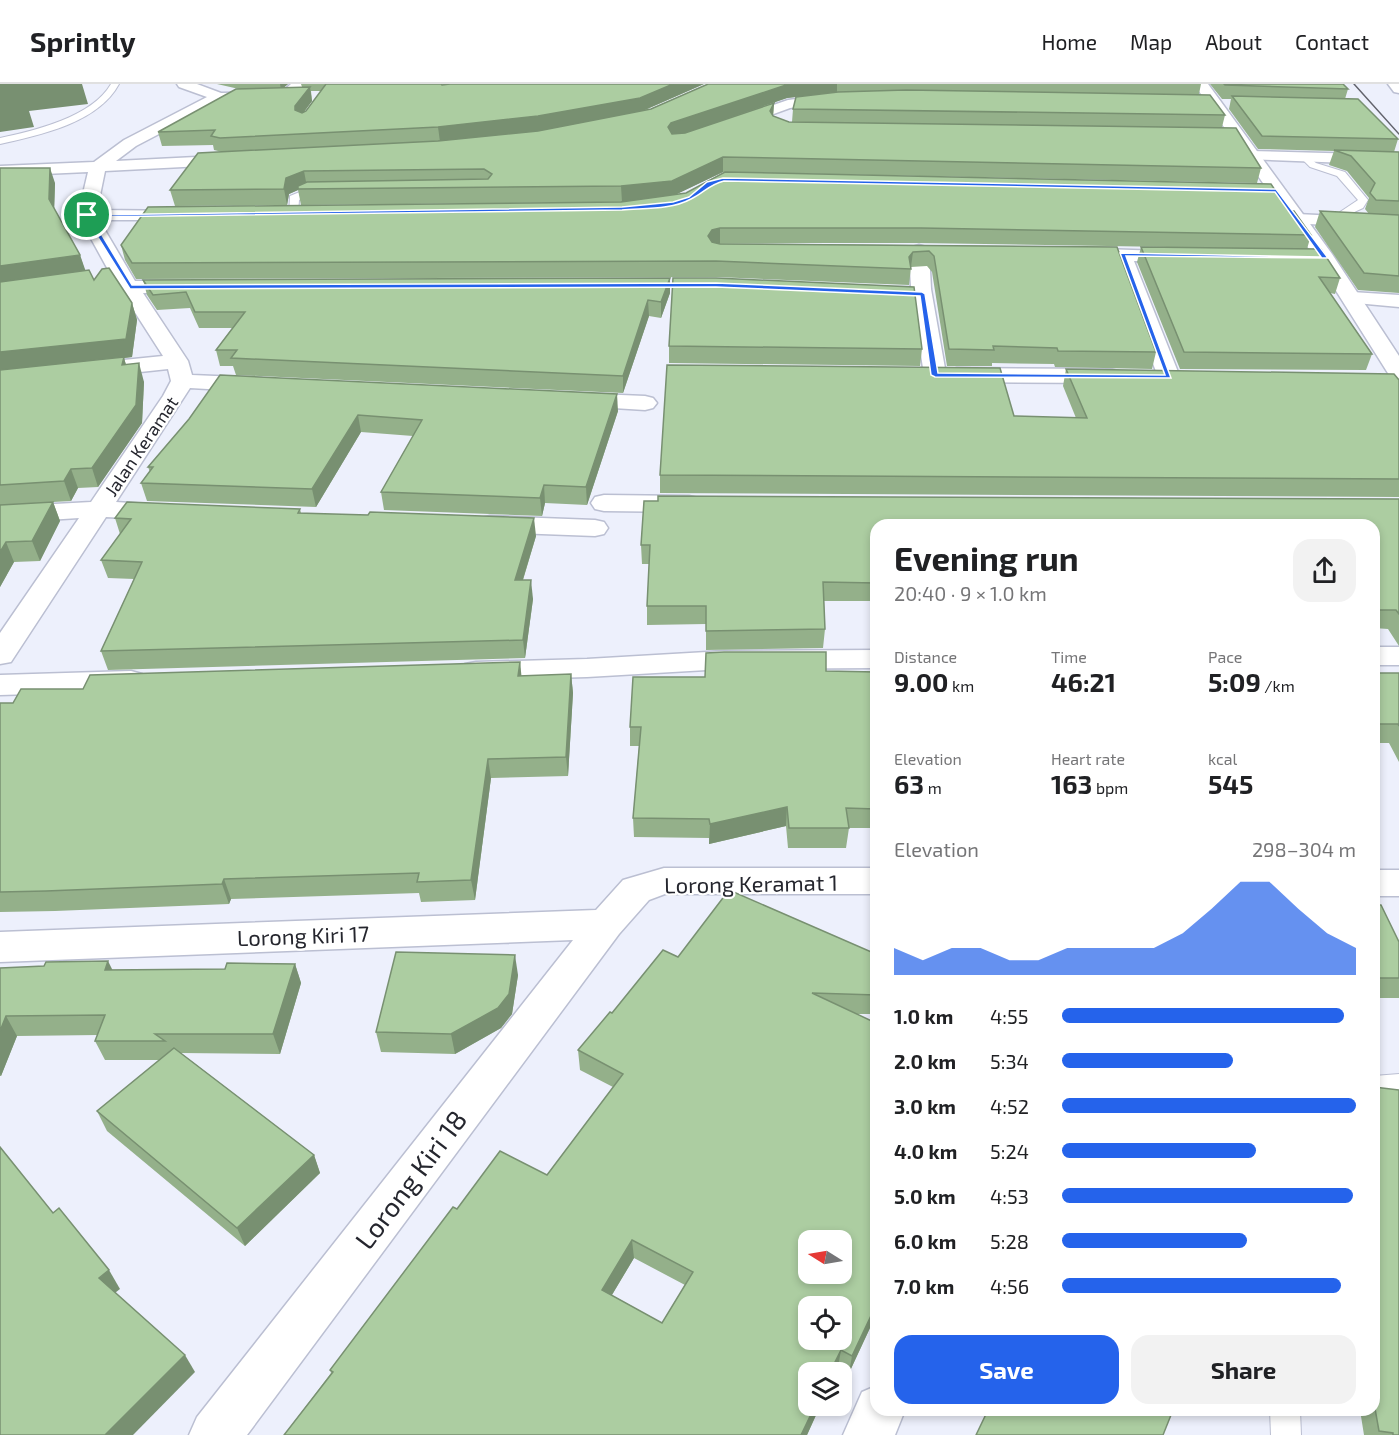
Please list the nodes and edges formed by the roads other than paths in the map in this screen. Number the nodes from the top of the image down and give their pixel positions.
1 (115, 84) edge
2 (184, 84) edge
3 (1395, 84) edge
4 (1399, 89) edge
5 (302, 90) edge
6 (855, 96) edge
7 (219, 97) junction
8 (1210, 99) edge
9 (788, 104) junction
10 (780, 126) edge
11 (722, 128) edge
12 (1213, 135) edge
13 (1236, 135) junction
14 (0, 141) edge
15 (1250, 156) junction
16 (1305, 157) junction
17 (252, 159) edge
18 (230, 160) junction
19 (1399, 160) edge
20 (97, 167) junction
21 (49, 169) junction
22 (0, 171) edge
23 (1252, 190) edge
24 (1276, 190) junction
25 (339, 191) edge
26 (104, 195) junction
27 (272, 214) edge
28 (293, 214) junction
29 (316, 214) edge
30 (204, 215) edge
31 (1297, 219) junction
32 (1345, 222) junction
33 (1399, 224) edge
34 (943, 252) edge
35 (1050, 253) edge
36 (1122, 254) junction
37 (1206, 256) edge
38 (1301, 258) edge
39 (1325, 258) junction
40 (117, 280) junction
41 (213, 286) edge
42 (852, 291) edge
43 (922, 294) junction
44 (1352, 298) junction
45 (1399, 300) edge
46 (179, 371) junction
47 (71, 373) edge
48 (1399, 373) edge
49 (911, 374) edge
50 (935, 375) junction
51 (1169, 377) junction
52 (1192, 377) edge
53 (1376, 380) edge
54 (1399, 380) edge
55 (289, 386) edge
56 (550, 399) edge
57 (645, 403) dead end
58 (604, 503) dead end
59 (711, 504) edge
60 (99, 509) junction
61 (193, 513) edge
62 (0, 515) edge
63 (465, 523) edge
64 (594, 528) dead end
65 (0, 656) edge
66 (1380, 656) edge
67 (1399, 656) edge
68 (870, 659) edge
69 (443, 672) edge
70 (156, 681) edge
71 (0, 685) edge
72 (870, 881) edge
73 (1380, 883) edge
74 (1399, 883) edge
75 (606, 924) junction
76 (0, 947) edge
77 (1399, 1085) edge
78 (1380, 1087) edge
79 (877, 1416) edge
80 (1285, 1416) edge
81 (214, 1435) edge
82 (869, 1435) edge
83 (1286, 1435) edge

1 - 14 lane
2 - 7 main road
3 - 4 main road
5 - 7 main road
6 - 9 main road
7 - 20 main road
8 - 13 main road
9 - 10 main road
9 - 11 main road
12 - 13 main road
13 - 15 main road
15 - 16 main road
15 - 24 main road
16 - 19 main road
16 - 32 lane
17 - 18 main road, Jalan Keramat
18 - 20 main road, Jalan Keramat
18 - 26 main road, Jalan Keramat
20 - 21 main road, Jalan Keramat
20 - 26 main road
21 - 22 main road, Jalan Keramat
21 - 26 main road, Jalan Keramat
23 - 24 main road
24 - 31 main road
25 - 28 lane
26 - 30 main road
26 - 40 main road, Jalan Keramat
27 - 28 main road
28 - 29 main road
31 - 32 main road
31 - 39 main road
32 - 33 main road
34 - 43 main road
35 - 36 main road
36 - 37 main road
36 - 51 main road
38 - 39 main road
39 - 44 main road
40 - 41 main road
40 - 46 main road, Jalan Keramat
42 - 43 main road
43 - 50 main road
44 - 45 main road
44 - 48 main road
46 - 47 main road
46 - 55 main road
46 - 60 main road, Jalan Keramat
49 - 50 main road
50 - 51 main road
51 - 52 main road
53 - 54 main road
56 - 57 main road
58 - 59 main road
60 - 61 main road
60 - 62 main road
60 - 65 main road, Jalan Keramat
63 - 64 main road
66 - 67 main road
68 - 69 main road
70 - 71 main road
72 - 75 main road, Lorong Keramat 1
73 - 74 main road
75 - 76 main road, Lorong Kiri 17
75 - 81 main road, Lorong Kiri 18
77 - 78 lane
79 - 82 main road
80 - 83 lane

